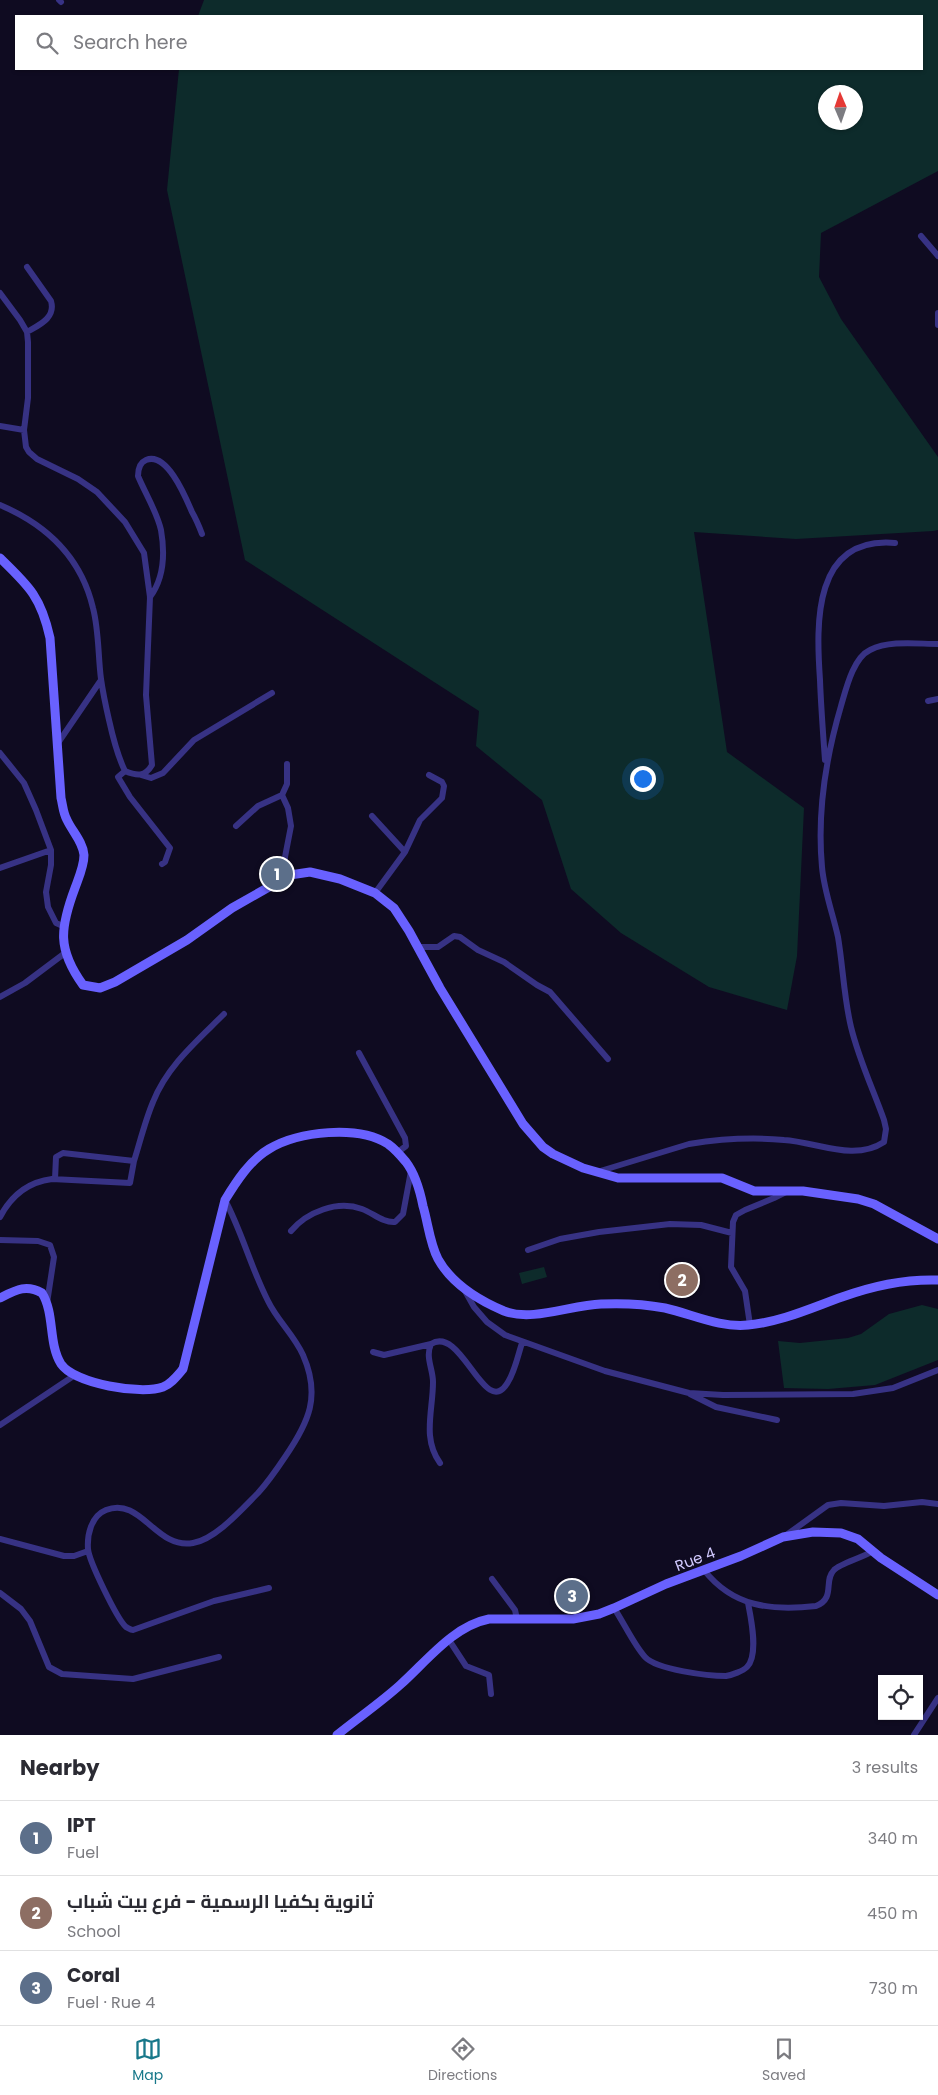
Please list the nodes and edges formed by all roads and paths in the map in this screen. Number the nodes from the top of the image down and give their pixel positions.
1 (921, 236) dead end
2 (938, 256) edge
3 (27, 267) dead end
4 (0, 293) edge
5 (938, 313) edge
6 (938, 326) edge
7 (26, 332) junction
8 (0, 426) edge
9 (24, 430) junction
10 (0, 505) edge
11 (202, 534) dead end
12 (894, 542) dead end
13 (0, 558) edge
14 (150, 597) junction
15 (938, 644) edge
16 (101, 680) junction
17 (272, 693) dead end
18 (938, 699) edge
19 (928, 701) dead end
20 (58, 743) junction
21 (0, 753) edge
22 (287, 764) dead end
23 (826, 766) junction
24 (125, 771) junction
25 (141, 775) junction
26 (429, 775) dead end
27 (282, 795) junction
28 (372, 816) dead end
29 (236, 826) dead end
30 (51, 850) junction
31 (405, 852) junction
32 (162, 864) dead end
33 (0, 868) edge
34 (284, 878) junction
35 (375, 892) junction
36 (65, 927) junction
37 (419, 947) junction
38 (65, 952) junction
39 (0, 997) edge
40 (224, 1014) dead end
41 (359, 1054) dead end
42 (608, 1059) dead end
43 (398, 1152) junction
44 (134, 1161) junction
45 (411, 1171) junction
46 (596, 1172) junction
47 (55, 1179) junction
48 (786, 1192) junction
49 (225, 1200) junction
50 (0, 1217) edge
51 (291, 1231) dead end
52 (732, 1233) junction
53 (938, 1239) edge
54 (0, 1240) edge
55 (528, 1250) dead end
56 (938, 1280) edge
57 (465, 1290) junction
58 (0, 1298) edge
59 (47, 1303) junction
60 (750, 1325) junction
61 (522, 1343) junction
62 (430, 1344) junction
63 (373, 1352) dead end
64 (938, 1370) edge
65 (74, 1375) junction
66 (689, 1393) junction
67 (777, 1420) dead end
68 (0, 1425) edge
69 (440, 1463) dead end
70 (938, 1504) edge
71 (783, 1537) junction
72 (0, 1539) edge
73 (88, 1551) junction
74 (873, 1552) junction
75 (704, 1570) junction
76 (492, 1579) dead end
77 (269, 1588) dead end
78 (0, 1593) edge
79 (938, 1595) edge
80 (748, 1603) junction
81 (614, 1608) junction
82 (517, 1619) junction
83 (449, 1640) junction
84 (219, 1657) dead end
85 (491, 1694) dead end
86 (938, 1698) edge
87 (337, 1735) edge
88 (914, 1735) edge

1 - 2 street
3 - 7 street
4 - 7 street
5 - 6 street
7 - 9 street
8 - 9 street
9 - 14 street
10 - 16 street
11 - 14 street
12 - 23 street
13 - 20 street
14 - 25 street
15 - 23 street
16 - 20 street
16 - 24 street
17 - 25 street
18 - 19 street
20 - 36 street
21 - 30 street
22 - 27 street
23 - 46 street
24 - 25 street
24 - 32 street
26 - 31 street
27 - 29 street
27 - 34 street
28 - 31 street
30 - 33 street
30 - 36 street
31 - 35 street
34 - 35 street
34 - 38 street
35 - 37 street
36 - 38 street
37 - 42 street
37 - 46 street
38 - 39 street
40 - 44 street
41 - 43 street
43 - 45 street
43 - 49 street
44 - 47 street
44 - 47 street
45 - 51 street
45 - 57 street
46 - 48 street
47 - 50 street
48 - 52 street
48 - 53 street
49 - 65 street
49 - 73 street
52 - 55 street
52 - 60 street
54 - 59 street
56 - 60 street
57 - 60 street
57 - 61 street
58 - 59 street
59 - 65 street
61 - 62 street
61 - 66 street
62 - 63 street
62 - 69 street
64 - 66 street
65 - 68 street
66 - 67 street
70 - 71 street
71 - 74 street, Rue 4
71 - 75 street, Rue 4
72 - 73 street
73 - 77 street
74 - 79 street, Rue 4
74 - 80 street
75 - 80 street
75 - 81 street, Rue 4
76 - 82 street
78 - 84 street
80 - 81 street
81 - 82 street, Rue 4
82 - 83 street, Rue 4
83 - 85 street
83 - 87 street, Rue 4
86 - 88 street

